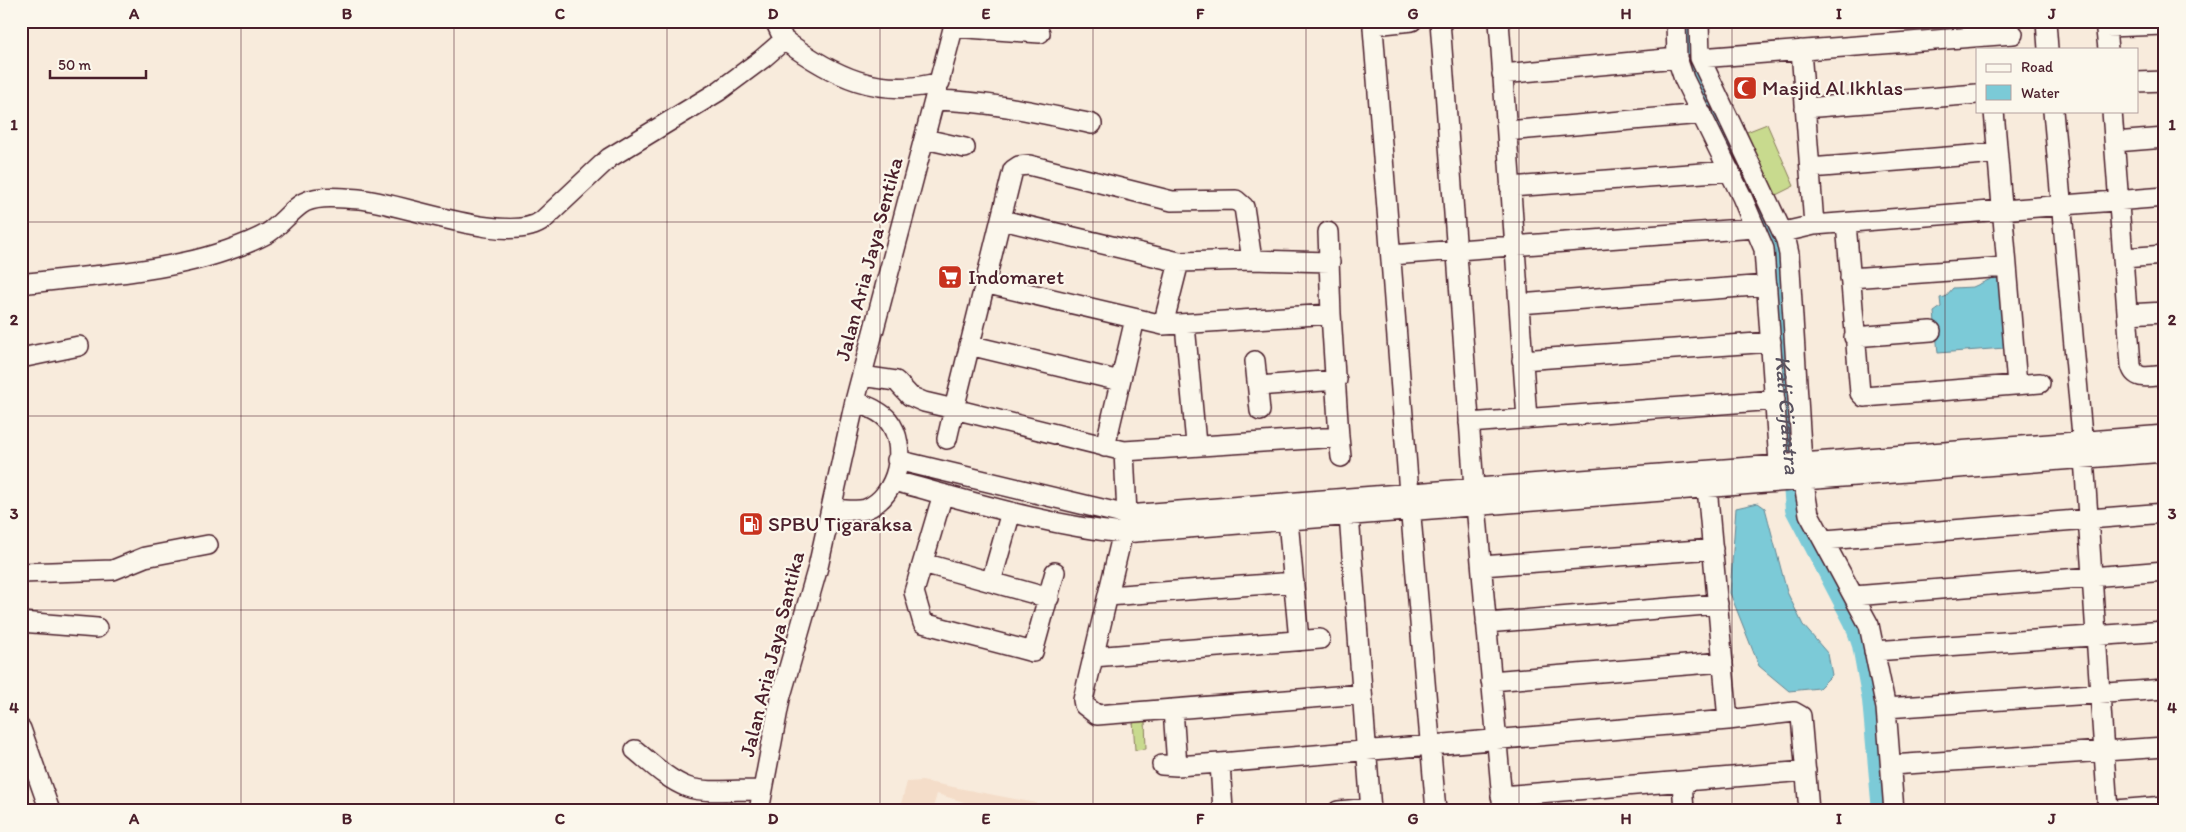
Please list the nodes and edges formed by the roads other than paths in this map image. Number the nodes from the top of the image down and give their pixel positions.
1 (775, 21) edge
2 (1412, 21) edge
3 (1440, 21) edge
4 (1499, 21) edge
5 (1676, 21) edge
6 (1699, 21) edge
7 (2046, 21) edge
8 (954, 24) edge
9 (2106, 24) edge
10 (2165, 25) edge
11 (1040, 33) dead end
12 (2013, 34) dead end
13 (784, 40) junction
14 (1989, 42) edge
15 (2048, 48) edge
16 (2108, 48) edge
17 (1801, 50) junction
18 (1677, 58) junction
19 (1700, 58) junction
20 (1502, 74) junction
21 (2165, 81) edge
22 (940, 82) junction
23 (2138, 82) edge
24 (1976, 94) edge
25 (935, 100) junction
26 (1805, 108) junction
27 (1994, 112) edge
28 (2053, 112) edge
29 (2112, 112) edge
30 (1702, 114) junction
31 (1092, 124) dead end
32 (1506, 131) junction
33 (925, 138) junction
34 (2165, 138) edge
35 (2114, 142) junction
36 (965, 148) dead end
37 (1997, 153) junction
38 (1810, 168) junction
39 (1730, 171) junction
40 (1510, 188) junction
41 (2165, 197) edge
42 (2119, 200) junction
43 (2060, 205) junction
44 (2002, 210) junction
45 (1002, 220) junction
46 (1846, 223) junction
47 (1814, 225) junction
48 (1755, 228) junction
49 (1328, 232) dead end
50 (1784, 232) junction
51 (1514, 246) junction
52 (1457, 250) junction
53 (1391, 255) junction
54 (2165, 255) edge
55 (2123, 258) junction
56 (1252, 260) junction
57 (1179, 262) junction
58 (1330, 262) junction
59 (2006, 267) junction
60 (1850, 278) junction
61 (984, 283) junction
62 (21, 284) edge
63 (1766, 285) junction
64 (1519, 304) junction
65 (2165, 312) edge
66 (1331, 314) junction
67 (2127, 314) junction
68 (1135, 319) junction
69 (1163, 325) junction
70 (1185, 325) junction
71 (1931, 331) dead end
72 (1854, 337) junction
73 (1770, 342) junction
74 (79, 346) dead end
75 (969, 346) junction
76 (21, 358) edge
77 (1522, 360) junction
78 (1255, 361) dead end
79 (2165, 375) edge
80 (862, 376) junction
81 (1336, 380) junction
82 (1120, 381) junction
83 (2040, 383) dead end
84 (2018, 385) junction
85 (1258, 386) junction
86 (1775, 400) junction
87 (855, 401) junction
88 (954, 409) junction
89 (1260, 411) dead end
90 (1527, 419) junction
91 (1469, 423) junction
92 (2165, 435) edge
93 (1340, 437) junction
94 (947, 439) dead end
95 (1196, 444) junction
96 (1105, 447) junction
97 (1124, 450) junction
98 (2082, 450) junction
99 (2165, 452) edge
100 (1341, 457) dead end
101 (898, 460) junction
102 (1792, 472) junction
103 (894, 480) junction
104 (1707, 487) junction
105 (943, 494) junction
106 (1475, 496) junction
107 (1409, 501) junction
108 (831, 509) junction
109 (1011, 512) junction
110 (2165, 513) edge
111 (1349, 515) junction
112 (2088, 518) junction
113 (1288, 520) junction
114 (1125, 524) junction
115 (1825, 540) junction
116 (208, 545) dead end
117 (1713, 549) junction
118 (923, 563) junction
119 (1482, 566) junction
120 (2165, 571) edge
121 (1054, 572) dead end
122 (21, 573) edge
123 (2091, 578) junction
124 (991, 582) junction
125 (1294, 582) junction
126 (1108, 596) junction
127 (1854, 596) junction
128 (1049, 598) junction
129 (1718, 604) junction
130 (21, 622) edge
131 (1486, 623) junction
132 (97, 628) dead end
133 (2165, 631) edge
134 (2097, 635) junction
135 (1320, 639) dead end
136 (1299, 641) junction
137 (1874, 651) junction
138 (1093, 657) junction
139 (1723, 662) junction
140 (1491, 681) junction
141 (2165, 689) edge
142 (1362, 694) junction
143 (2101, 694) junction
144 (1886, 708) junction
145 (1173, 709) junction
146 (1728, 720) junction
147 (21, 729) edge
148 (1496, 739) junction
149 (1430, 745) junction
150 (2165, 747) edge
151 (635, 750) dead end
152 (1366, 750) junction
153 (2105, 752) junction
154 (1220, 762) junction
155 (1891, 765) junction
156 (1806, 771) junction
157 (1682, 782) junction
158 (762, 790) junction
159 (1502, 803) edge
160 (2165, 806) edge
161 (1371, 809) edge
162 (50, 811) edge
163 (758, 811) edge
164 (1223, 811) edge
165 (1338, 811) edge
166 (1436, 811) edge
167 (1684, 811) edge
168 (1809, 811) edge
169 (1894, 811) edge
170 (2103, 811) edge
171 (2108, 811) edge

1 - 13 street
2 - 53 street
3 - 52 street
4 - 20 street
5 - 18 street
6 - 19 street
7 - 15 street
8 - 11 street
8 - 22 street, Jalan Aria Jaya Sentika
9 - 10 street
9 - 16 street
12 - 14 street
13 - 22 street
13 - 62 street
14 - 17 street
17 - 19 street
17 - 26 street
18 - 20 street
18 - 30 street
19 - 50 street
20 - 32 street
21 - 23 street
22 - 25 street, Jalan Aria Jaya Sentika
24 - 26 street
25 - 31 street
25 - 33 street, Jalan Aria Jaya Sentika
26 - 38 street
27 - 37 street
28 - 43 street
29 - 35 street
30 - 32 street
30 - 39 street
32 - 40 street
33 - 36 street
33 - 80 street, Jalan Aria Jaya Sentika
34 - 35 street
35 - 42 street
37 - 38 street
37 - 44 street
38 - 47 street
39 - 40 street
39 - 48 street
40 - 51 street
41 - 42 street
42 - 43 street
42 - 55 street
43 - 44 street
43 - 98 street
44 - 46 street
44 - 59 street
45 - 56 street
45 - 57 street
45 - 61 street
46 - 47 street
46 - 60 street
47 - 50 street
48 - 51 street
48 - 63 street
49 - 58 street
50 - 102 street
51 - 52 street
51 - 64 street
52 - 53 street
52 - 91 street
53 - 107 street
54 - 55 street
55 - 67 street
56 - 57 street
56 - 58 street
57 - 69 street
58 - 66 street
59 - 60 street
59 - 84 street
60 - 72 street
61 - 68 street
61 - 75 street
63 - 64 street
63 - 73 street
64 - 77 street
65 - 67 street
66 - 70 street
66 - 81 street
67 - 79 street
68 - 69 street
68 - 82 street
69 - 70 street
70 - 95 street
71 - 72 street
72 - 84 street
73 - 77 street
73 - 86 street
74 - 76 street
75 - 82 street
75 - 88 street
77 - 90 street
78 - 85 street
80 - 87 street, Jalan Aria Jaya Sentika
80 - 88 street
81 - 85 street
81 - 93 street
82 - 96 street
83 - 84 street
85 - 89 street
86 - 90 street
86 - 102 street
87 - 101 street
87 - 108 street, Jalan Aria Jaya Sentika
88 - 94 street
88 - 96 street
90 - 91 street
91 - 106 street
92 - 98 street
93 - 95 street
93 - 100 street
95 - 97 street
96 - 97 street
97 - 114 street
98 - 99 street
98 - 102 street
98 - 112 street
101 - 103 street
101 - 114 street
102 - 104 street
102 - 106 street
102 - 115 street
103 - 105 street
103 - 108 street
104 - 106 street
104 - 117 street
105 - 109 street
105 - 118 street
106 - 107 street
106 - 119 street
107 - 111 street
107 - 114 street
107 - 149 street
108 - 158 street, Jalan Aria Jaya Santika
109 - 114 street
109 - 124 street
110 - 112 street
111 - 113 street
111 - 142 street
112 - 115 street
112 - 123 street
113 - 114 street
113 - 125 street
114 - 126 street
115 - 127 street
116 - 122 street
117 - 119 street
117 - 129 street
118 - 124 street
118 - 128 street
119 - 131 street
120 - 123 street
121 - 128 street
123 - 127 street
123 - 134 street
124 - 128 street
125 - 126 street
125 - 136 street
126 - 138 street
127 - 137 street
129 - 131 street
129 - 139 street
130 - 132 street
131 - 140 street
133 - 134 street
134 - 137 street
134 - 143 street
135 - 136 street
136 - 138 street
137 - 144 street
138 - 145 street
139 - 140 street
139 - 146 street
140 - 148 street
141 - 143 street
142 - 145 street
142 - 152 street
143 - 144 street
143 - 153 street
144 - 155 street
145 - 154 street
146 - 148 street
146 - 156 street
147 - 162 street
148 - 149 street
148 - 159 street
149 - 152 street
149 - 166 street
150 - 153 street
151 - 158 street
152 - 154 street
152 - 161 street
153 - 155 street
153 - 171 street
154 - 164 street
155 - 169 street
156 - 157 street
156 - 168 street
157 - 159 street
157 - 167 street
158 - 163 street, Jalan Aria Jaya Santika
160 - 171 street
161 - 165 street
170 - 171 street

